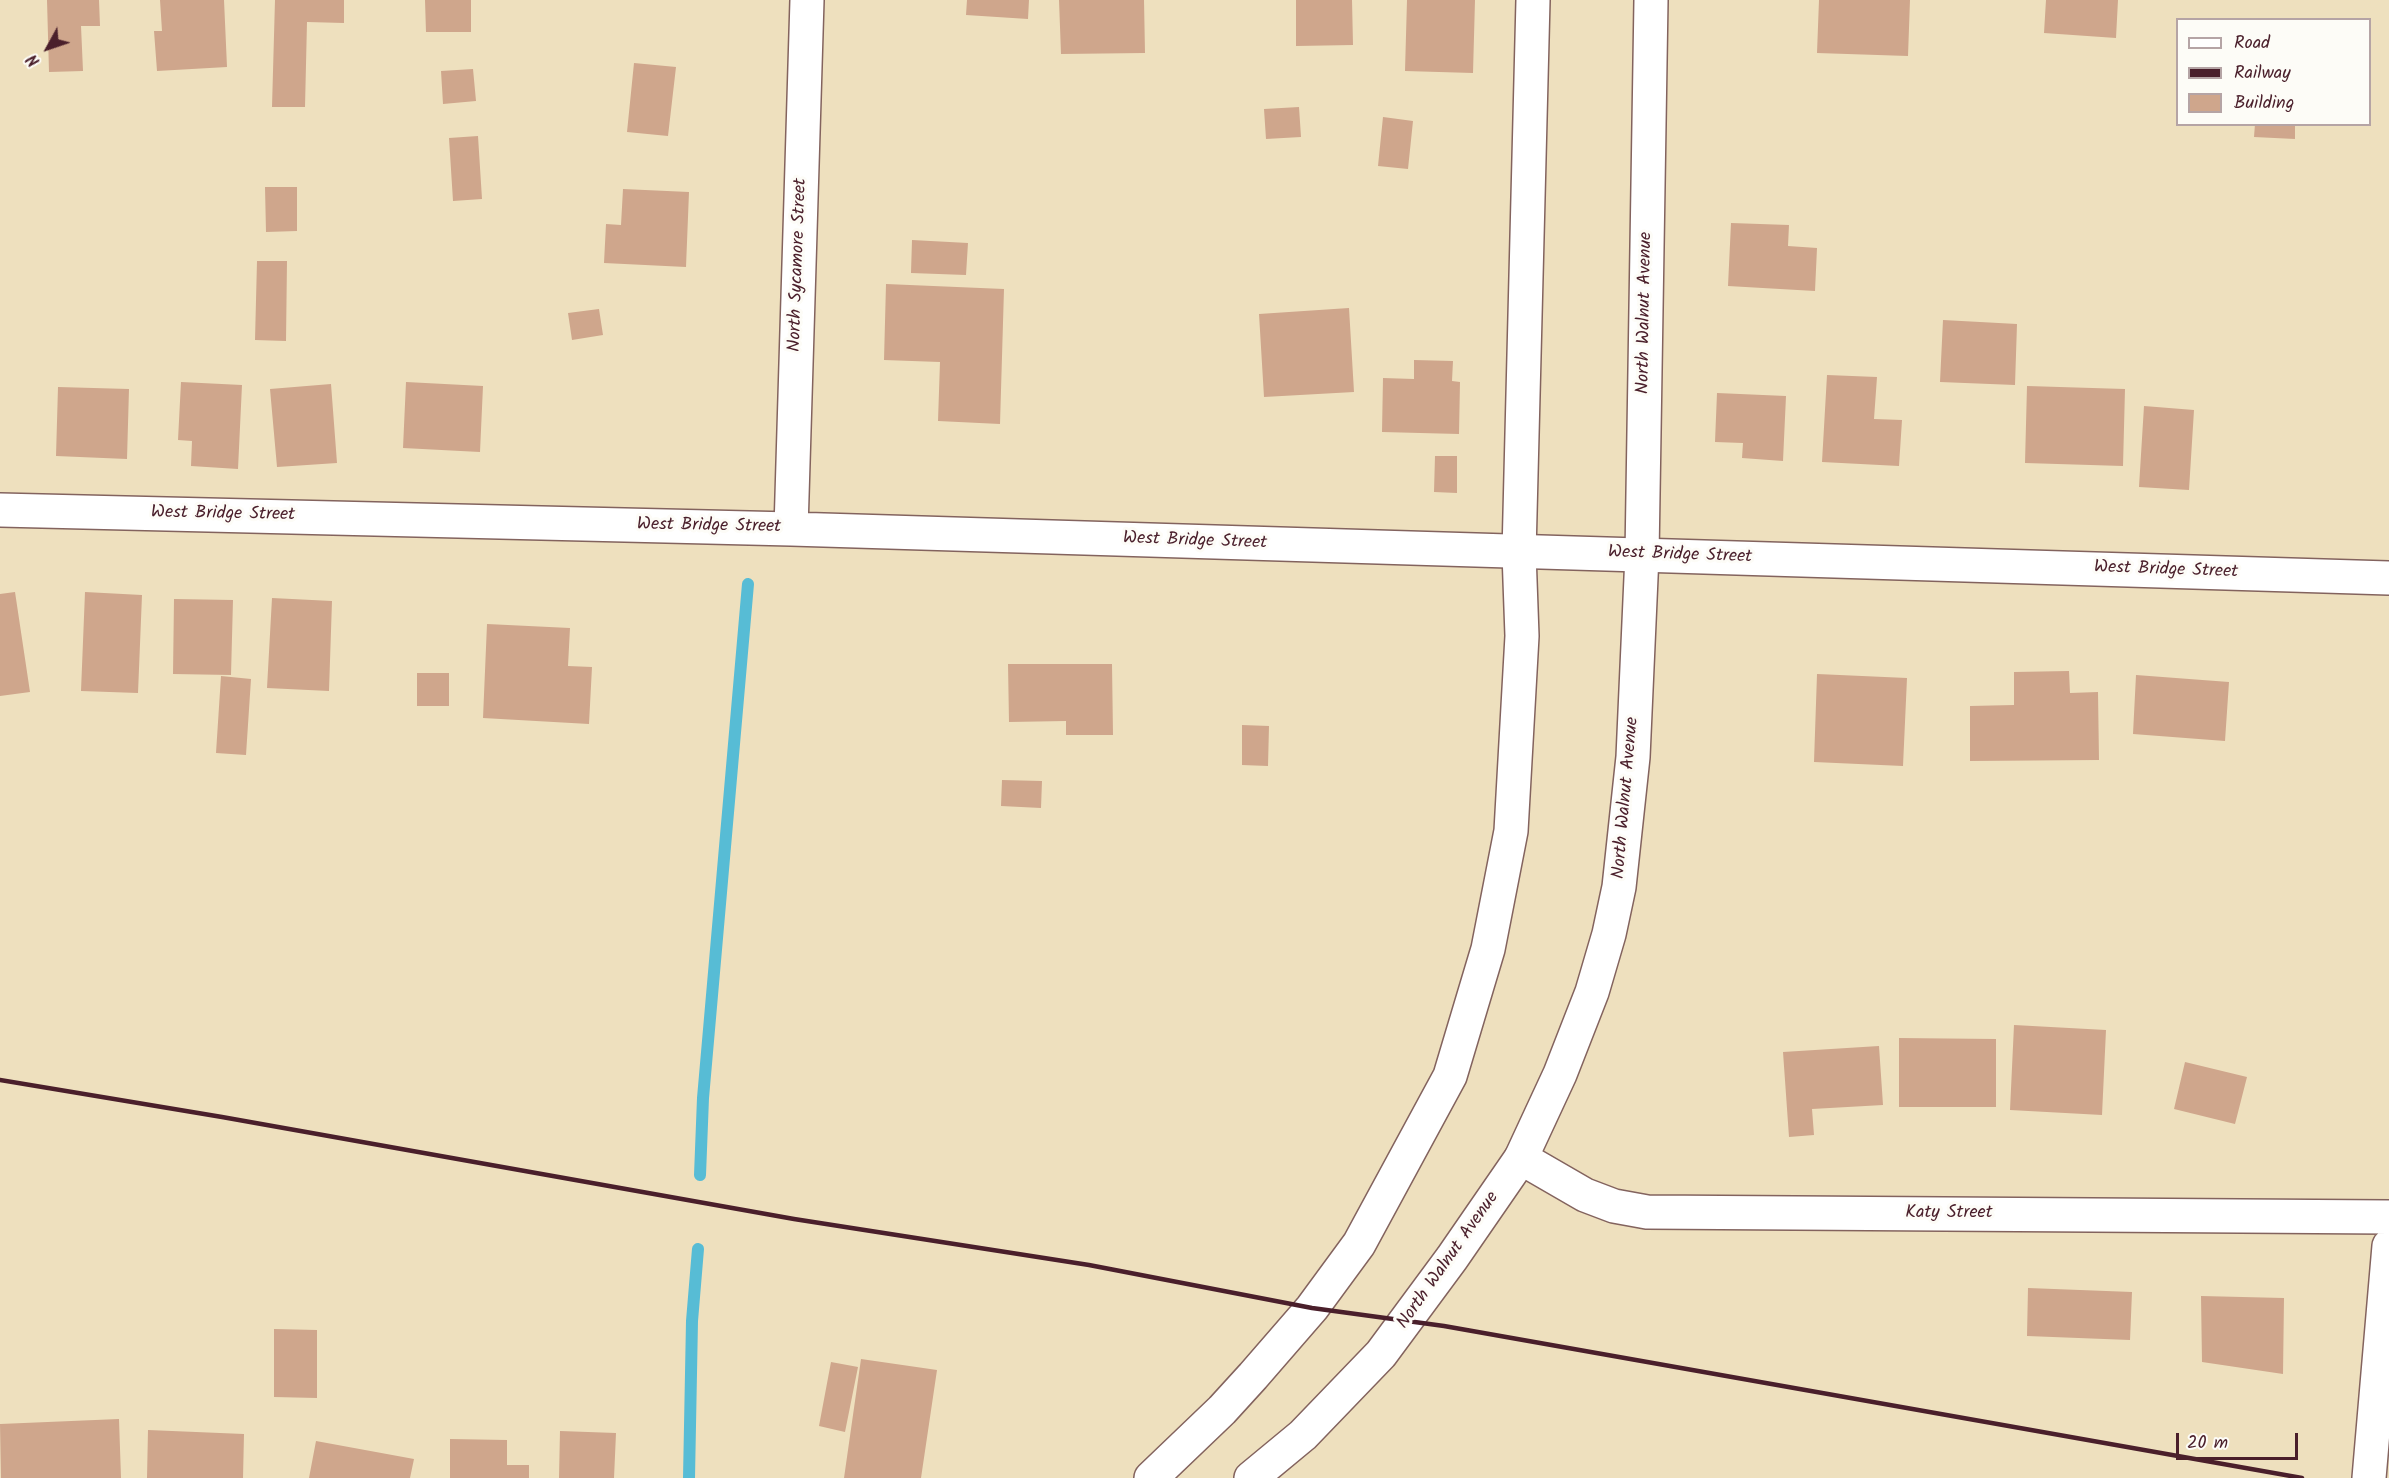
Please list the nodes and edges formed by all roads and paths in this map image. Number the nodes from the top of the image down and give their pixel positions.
1 (807, 0) edge
2 (1533, 0) edge
3 (1651, 0) edge
4 (0, 510) edge
5 (791, 529) junction
6 (1519, 553) junction
7 (1642, 555) junction
8 (2389, 578) edge
9 (1521, 1158) junction
10 (2389, 1217) edge
11 (2389, 1246) edge
12 (1151, 1478) edge
13 (1251, 1478) edge
14 (2369, 1478) edge

1 - 5 street, North Sycamore Street
2 - 6 street
3 - 7 street, North Walnut Avenue
4 - 5 street, West Bridge Street
5 - 6 street, West Bridge Street
6 - 7 street, West Bridge Street
6 - 12 street
7 - 8 street, West Bridge Street
7 - 9 street, North Walnut Avenue
9 - 10 street, Katy Street
9 - 13 street, North Walnut Avenue
11 - 14 street

